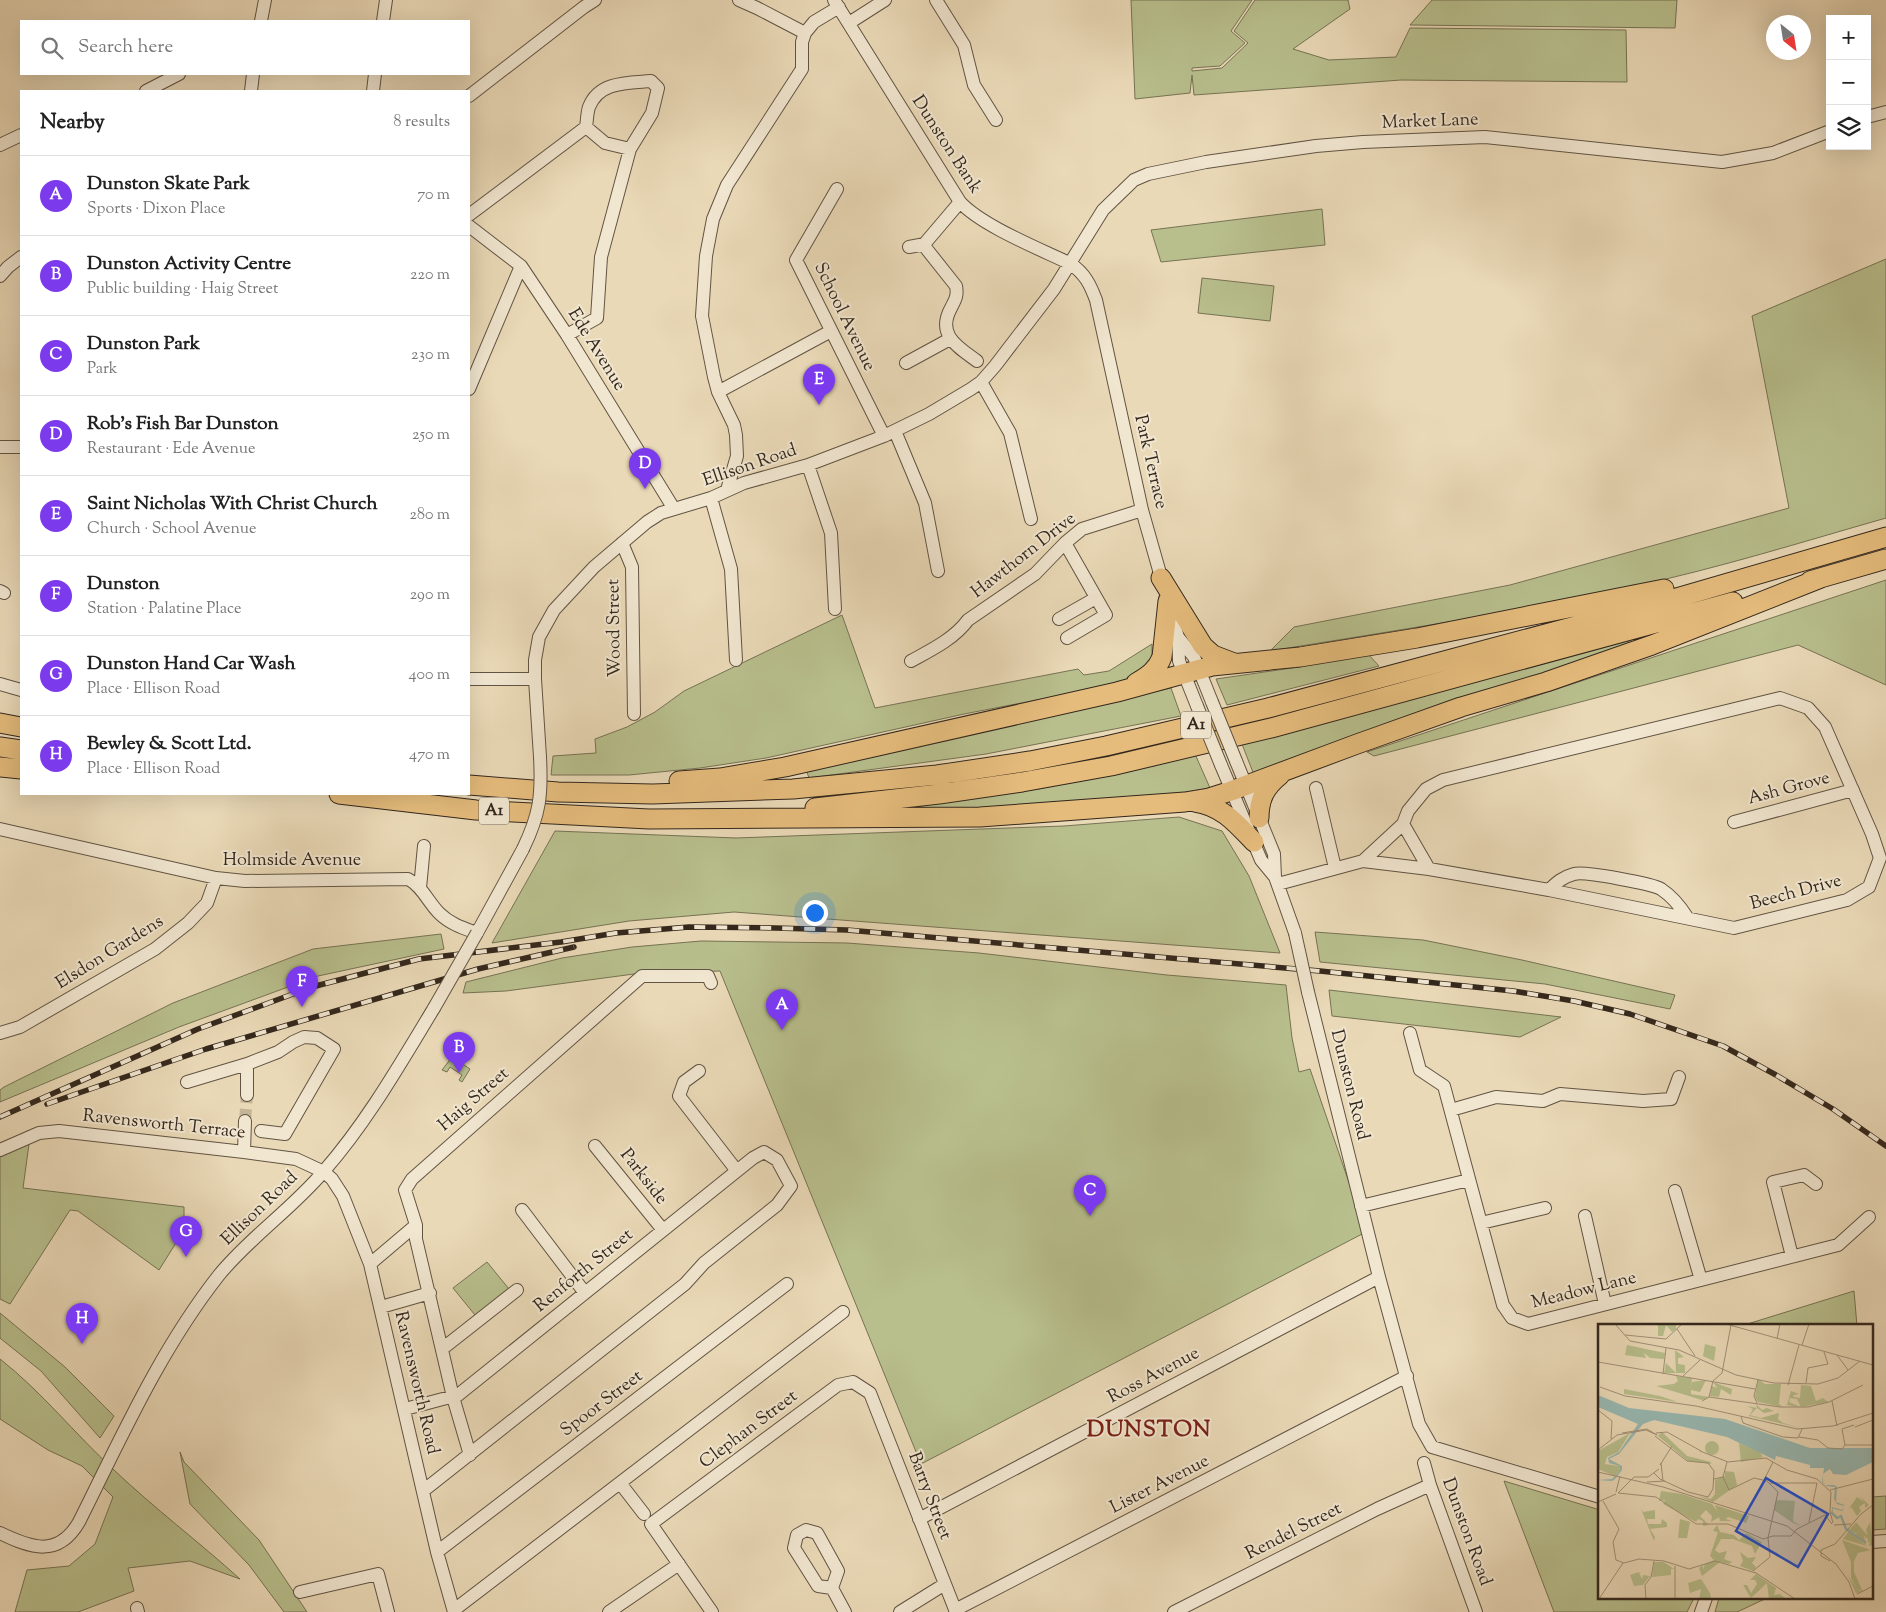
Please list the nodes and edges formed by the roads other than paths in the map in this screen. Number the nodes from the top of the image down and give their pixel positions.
1 (265, 0) edge
2 (386, 0) edge
3 (596, 0) edge
4 (739, 0) edge
5 (885, 0) edge
6 (936, 0) edge
7 (836, 4) edge
8 (261, 20) edge
9 (383, 20) edge
10 (848, 23) junction
11 (805, 33) junction
12 (177, 75) edge
13 (253, 75) edge
14 (375, 75) edge
15 (148, 90) edge
16 (251, 90) edge
17 (373, 90) edge
18 (470, 95) edge
19 (1886, 112) edge
20 (1871, 115) edge
21 (996, 120) dead end
22 (586, 127) junction
23 (1826, 133) edge
24 (20, 136) edge
25 (0, 146) edge
26 (630, 149) junction
27 (837, 189) dead end
28 (960, 202) junction
29 (470, 214) edge
30 (470, 227) edge
31 (926, 244) junction
32 (909, 247) dead end
33 (20, 259) edge
34 (1071, 264) junction
35 (520, 266) junction
36 (0, 276) edge
37 (831, 331) junction
38 (567, 335) junction
39 (950, 339) junction
40 (976, 361) dead end
41 (906, 363) dead end
42 (981, 382) junction
43 (470, 387) edge
44 (718, 392) junction
45 (889, 433) junction
46 (0, 447) edge
47 (20, 447) edge
48 (808, 465) junction
49 (726, 490) junction
50 (711, 498) junction
51 (674, 509) junction
52 (1142, 510) junction
53 (1031, 520) dead end
54 (1886, 537) edge
55 (622, 543) junction
56 (1065, 543) junction
57 (1817, 556) junction
58 (1886, 560) edge
59 (938, 571) dead end
60 (1161, 578) junction
61 (1821, 578) junction
62 (1096, 598) junction
63 (1168, 601) junction
64 (835, 608) dead end
65 (1059, 619) dead end
66 (1067, 638) dead end
67 (736, 660) dead end
68 (911, 661) dead end
69 (1236, 664) junction
70 (1191, 671) junction
71 (470, 679) edge
72 (535, 679) junction
73 (0, 684) edge
74 (20, 690) edge
75 (1117, 692) junction
76 (634, 714) dead end
77 (0, 724) edge
78 (20, 727) edge
79 (0, 747) edge
80 (20, 750) edge
81 (0, 767) edge
82 (20, 769) edge
83 (1287, 770) junction
84 (470, 785) edge
85 (1239, 788) junction
86 (1316, 788) dead end
87 (1853, 790) junction
88 (558, 792) junction
89 (348, 795) edge
90 (1185, 802) junction
91 (1259, 818) junction
92 (649, 819) junction
93 (1734, 822) dead end
94 (1403, 824) junction
95 (0, 830) edge
96 (1254, 842) junction
97 (424, 846) dead end
98 (1363, 862) junction
99 (1335, 868) junction
100 (1429, 869) junction
101 (216, 878) junction
102 (1277, 881) junction
103 (420, 888) junction
104 (1549, 890) junction
105 (1687, 917) junction
106 (477, 933) junction
107 (711, 983) dead end
108 (0, 1033) edge
109 (1410, 1033) dead end
110 (247, 1064) junction
111 (699, 1071) dead end
112 (1679, 1077) dead end
113 (187, 1082) dead end
114 (246, 1095) tunnel mouth
115 (1451, 1110) junction
116 (245, 1121) tunnel mouth
117 (261, 1131) dead end
118 (595, 1146) dead end
119 (0, 1150) edge
120 (244, 1152) junction
121 (737, 1171) junction
122 (324, 1172) junction
123 (1469, 1180) junction
124 (1816, 1184) dead end
125 (1675, 1191) dead end
126 (1361, 1206) junction
127 (1545, 1208) dead end
128 (522, 1210) dead end
129 (1585, 1216) dead end
130 (1870, 1217) dead end
131 (1481, 1223) junction
132 (416, 1225) junction
133 (663, 1230) junction
134 (1792, 1256) junction
135 (370, 1264) junction
136 (1380, 1278) junction
137 (1701, 1280) junction
138 (787, 1284) dead end
139 (517, 1290) dead end
140 (585, 1293) junction
141 (427, 1294) junction
142 (1605, 1304) junction
143 (381, 1307) junction
144 (843, 1312) dead end
145 (442, 1349) junction
146 (1406, 1376) junction
147 (870, 1393) joint
148 (453, 1397) junction
149 (405, 1409) junction
150 (470, 1455) junction
151 (1424, 1463) dead end
152 (620, 1483) junction
153 (1430, 1485) junction
154 (423, 1491) junction
155 (1598, 1496) edge
156 (648, 1519) junction
157 (919, 1519) junction
158 (0, 1533) edge
159 (437, 1552) junction
160 (679, 1564) junction
161 (944, 1584) junction
162 (832, 1588) dead end
163 (300, 1592) dead end
164 (1705, 1600) edge
165 (616, 1610) edge
166 (454, 1611) edge
167 (956, 1611) edge
168 (388, 1612) edge
169 (712, 1612) edge
170 (845, 1612) edge
171 (900, 1612) edge
172 (1174, 1612) edge
173 (1476, 1612) edge
174 (1701, 1612) edge

1 - 8 street
2 - 9 street
3 - 18 street
4 - 11 street
5 - 10 street
6 - 21 street
7 - 10 street, Dunston Bank
7 - 11 street
10 - 28 street, Dunston Bank
11 - 44 street
12 - 15 street
13 - 16 street
14 - 17 street
19 - 20 street
22 - 26 street
22 - 26 street
22 - 29 street
23 - 34 street, Market Lane
24 - 25 street
26 - 38 street
27 - 37 street, School Avenue
28 - 31 street
28 - 34 street, Dunston Bank
30 - 35 street, Ede Avenue
31 - 32 street
31 - 39 street
33 - 36 street
34 - 42 street, Ellison Road
34 - 52 street, Park Terrace
35 - 38 street, Ede Avenue
35 - 43 street
37 - 44 street
37 - 45 street, School Avenue
38 - 51 street, Ede Avenue
39 - 40 street
39 - 41 street
42 - 45 street, Ellison Road
42 - 53 street
44 - 49 street
45 - 48 street, Ellison Road
45 - 59 street, School Avenue
46 - 47 street
48 - 49 street, Ellison Road
48 - 64 street
49 - 50 street, Ellison Road
50 - 51 street, Ellison Road
50 - 67 street
51 - 55 street, Ellison Road
52 - 56 street, Hawthorn Drive
52 - 60 street, Park Terrace
54 - 57 highway, A1
55 - 72 street, Ellison Road
55 - 76 street, Wood Street
56 - 62 street
56 - 68 street, Hawthorn Drive
57 - 69 highway
57 - 88 highway, A1
58 - 61 highway, A1
60 - 63 street, Park Terrace
60 - 69 highway
61 - 83 highway
61 - 92 highway, A1
62 - 65 street
62 - 66 street
63 - 70 street, Park Terrace
63 - 75 highway
69 - 70 highway
70 - 75 highway
70 - 85 street, bridge
70 - 85 street, Dunston Road, bridge
71 - 72 street
72 - 106 street, Ellison Road, bridge
73 - 74 street
75 - 88 highway
77 - 78 highway
79 - 80 highway
81 - 82 highway
83 - 85 highway
83 - 91 highway
84 - 88 highway, A1
85 - 90 highway
85 - 91 street, Dunston Road
85 - 96 street, Dunston Road
86 - 99 street
87 - 93 street, Ash Grove
87 - 94 street, Beech Drive
87 - 105 street, Beech Drive
89 - 92 highway, A1
90 - 92 highway
90 - 96 highway
91 - 102 street, Dunston Road
94 - 98 street, Beech Drive
94 - 100 street
95 - 101 street, Holmside Avenue
96 - 102 street, Dunston Road
97 - 103 street
98 - 99 street, Beech Drive
98 - 100 street, Beech Drive
99 - 102 street, Beech Drive
100 - 104 street, Beech Drive
101 - 103 street, Holmside Avenue
101 - 108 street, Elsdon Gardens
102 - 126 street, Dunston Road, bridge
103 - 106 street, Holmside Avenue
104 - 105 street, Beech Drive
104 - 105 street
106 - 122 street, Ellison Road, bridge
107 - 132 street, Haig Street
109 - 115 street, Meadow Lane
110 - 113 street
110 - 114 street
110 - 117 street
111 - 121 street
112 - 115 street
115 - 123 street, Meadow Lane
116 - 120 street
118 - 133 street, Parkside
119 - 120 street, Ravensworth Terrace
120 - 122 street, Ravensworth Terrace
121 - 133 street, Renforth Street
121 - 150 street, Renforth Street
122 - 135 street, Ravensworth Road
122 - 158 street, Ellison Road
123 - 126 street
123 - 131 street, Meadow Lane
124 - 134 street
125 - 137 street
126 - 136 street, Dunston Road
127 - 131 street
128 - 140 street
129 - 142 street
130 - 134 street, Meadow Lane
131 - 142 street, Meadow Lane
132 - 135 street
132 - 141 street, Haig Street
133 - 140 street, Renforth Street
134 - 137 street, Meadow Lane
135 - 143 street, Ravensworth Road
136 - 146 street, Dunston Road
136 - 157 street, Ross Avenue
137 - 142 street, Meadow Lane
138 - 159 street, Spoor Street
139 - 145 street
140 - 148 street, Renforth Street
141 - 143 street
141 - 145 street, Haig Street
143 - 149 street, Ravensworth Road
144 - 152 street
145 - 148 street, Haig Street
146 - 155 street, Dunston Road
146 - 167 street, Lister Avenue
147 - 156 street, Clephan Street
147 - 157 street, Barry Street
148 - 149 street, Renforth Street
148 - 150 street, Haig Street
149 - 154 street, Ravensworth Road
150 - 154 street
151 - 153 street, Dunston Road
152 - 156 street
152 - 166 street
153 - 172 street, Rendel Street
153 - 173 street, Dunston Road
154 - 159 street, Ravensworth Road
156 - 160 street
157 - 161 street, Barry Street
159 - 166 street, Ravensworth Road
160 - 165 street
160 - 169 street
161 - 167 street, Barry Street
161 - 171 street
162 - 170 street
163 - 168 street
164 - 174 street

